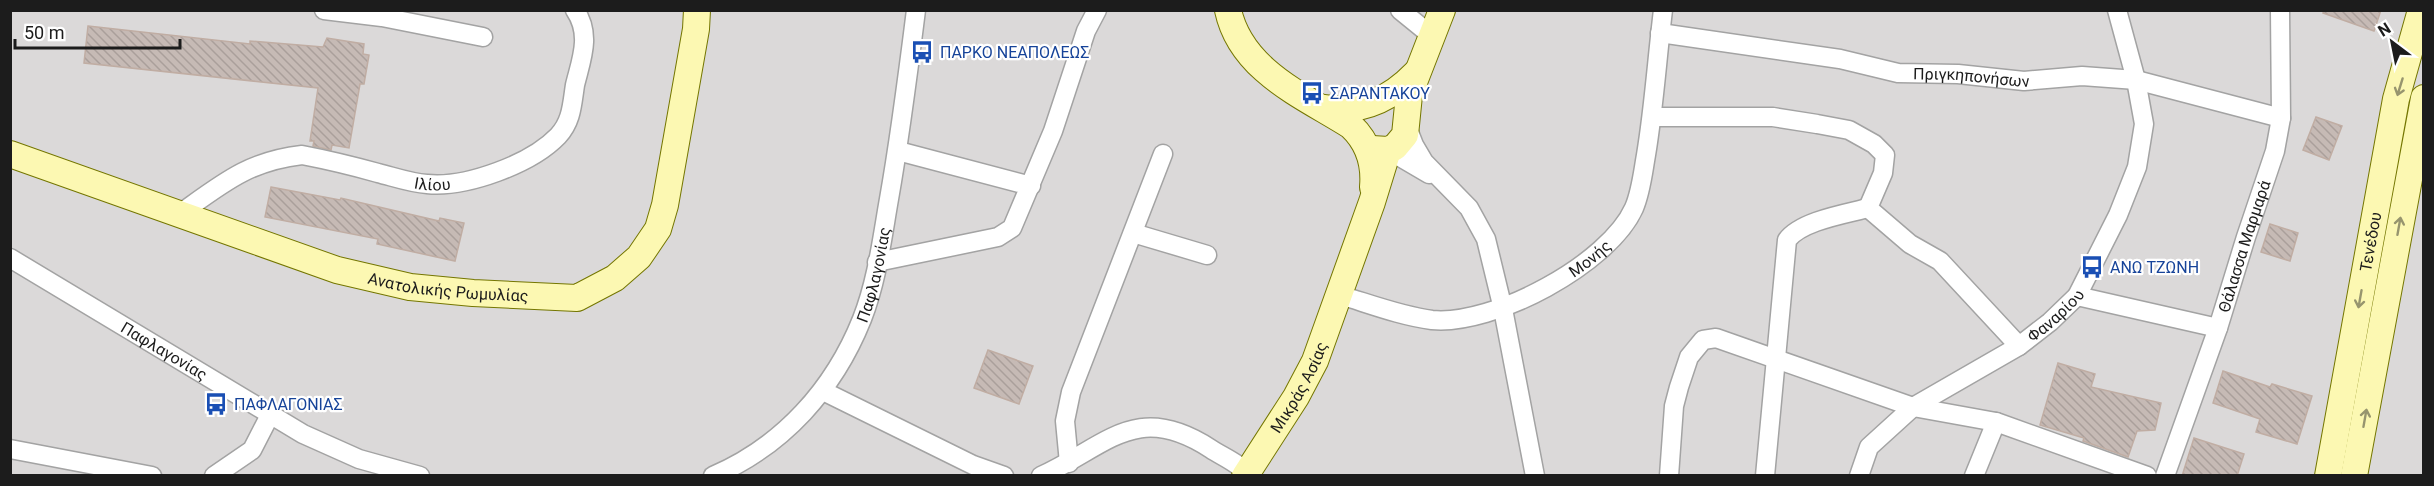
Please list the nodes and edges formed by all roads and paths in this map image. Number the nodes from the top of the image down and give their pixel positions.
1 (324, 10) edge
2 (574, 10) edge
3 (697, 10) edge
4 (916, 10) edge
5 (1097, 10) edge
6 (1228, 10) edge
7 (1400, 10) edge
8 (1442, 10) edge
9 (1664, 10) edge
10 (2117, 10) edge
11 (2280, 10) edge
12 (2421, 10) edge
13 (1660, 33) junction
14 (483, 36) dead end
15 (1432, 36) junction
16 (1417, 71) junction
17 (2136, 80) junction
18 (2424, 98) edge
19 (1375, 103) junction
20 (1316, 105) junction
21 (1653, 117) junction
22 (2281, 118) junction
23 (1406, 123) junction
24 (1370, 142) junction
25 (898, 151) junction
26 (10, 154) edge
27 (1163, 154) dead end
28 (1444, 182) junction
29 (1031, 186) junction
30 (1868, 208) junction
31 (181, 213) junction
32 (1133, 232) junction
33 (1207, 255) dead end
34 (10, 258) edge
35 (877, 262) junction
36 (1340, 295) junction
37 (2077, 296) junction
38 (1503, 309) junction
39 (2218, 328) junction
40 (2019, 346) junction
41 (1776, 360) junction
42 (823, 391) junction
43 (1914, 408) junction
44 (270, 415) junction
45 (1996, 422) junction
46 (10, 449) edge
47 (1069, 463) junction
48 (1247, 474) edge
49 (152, 476) edge
50 (214, 476) edge
51 (420, 476) edge
52 (713, 476) edge
53 (1004, 476) edge
54 (1041, 476) edge
55 (1535, 476) edge
56 (1669, 476) edge
57 (1765, 476) edge
58 (1858, 476) edge
59 (1974, 476) edge
60 (2147, 476) edge
61 (2165, 476) edge
62 (2328, 476) edge
63 (2354, 476) edge

1 - 14 street
2 - 31 street, Ιλίου
3 - 31 street, Ανατολικής Ρωμυλίας
4 - 25 street, Παφλαγονίας
5 - 29 street
6 - 20 street
7 - 15 street
8 - 15 street
9 - 13 street, Μονής
10 - 17 street, Φαναρίου
11 - 22 street, Θάλασσα Μαρμαρά
12 -> 62 street, Τενέδου
13 - 17 street, Πριγκηπονήσων
13 - 21 street, Μονής
15 - 16 street
16 - 19 street
16 - 23 street
17 - 22 street, Πριγκηπονήσων
17 - 37 street, Φαναρίου
63 -> 18 street, Τενέδου
19 - 20 street
19 - 23 street
19 - 24 street
20 - 24 street
21 - 30 street
21 - 38 street, Μονής
22 - 39 street, Θάλασσα Μαρμαρά
23 - 24 street
23 - 28 street
24 - 28 street
24 - 36 street, Μικράς Ασίας
25 - 29 street
25 - 35 street, Παφλαγονίας
26 - 31 street, Ανατολικής Ρωμυλίας
27 - 32 street
28 - 38 street
29 - 35 street
30 - 40 street
30 - 41 street
32 - 33 street
32 - 47 street
34 - 44 street, Παφλαγονίας
35 - 42 street, Παφλαγονίας
36 - 38 street, Μονής
36 - 48 street, Μικράς Ασίας
37 - 39 street
37 - 40 street, Φαναρίου
38 - 55 street
39 - 61 street, Θάλασσα Μαρμαρά
40 - 43 street, Φαναρίου
41 - 43 street
41 - 56 street
41 - 57 street
42 - 52 street, Παφλαγονίας
42 - 53 street
43 - 45 street
43 - 58 street, Φαναρίου
44 - 50 street
44 - 51 street, Παφλαγονίας
45 - 59 street
45 - 60 street
46 - 49 street
47 - 48 street
47 - 54 street

